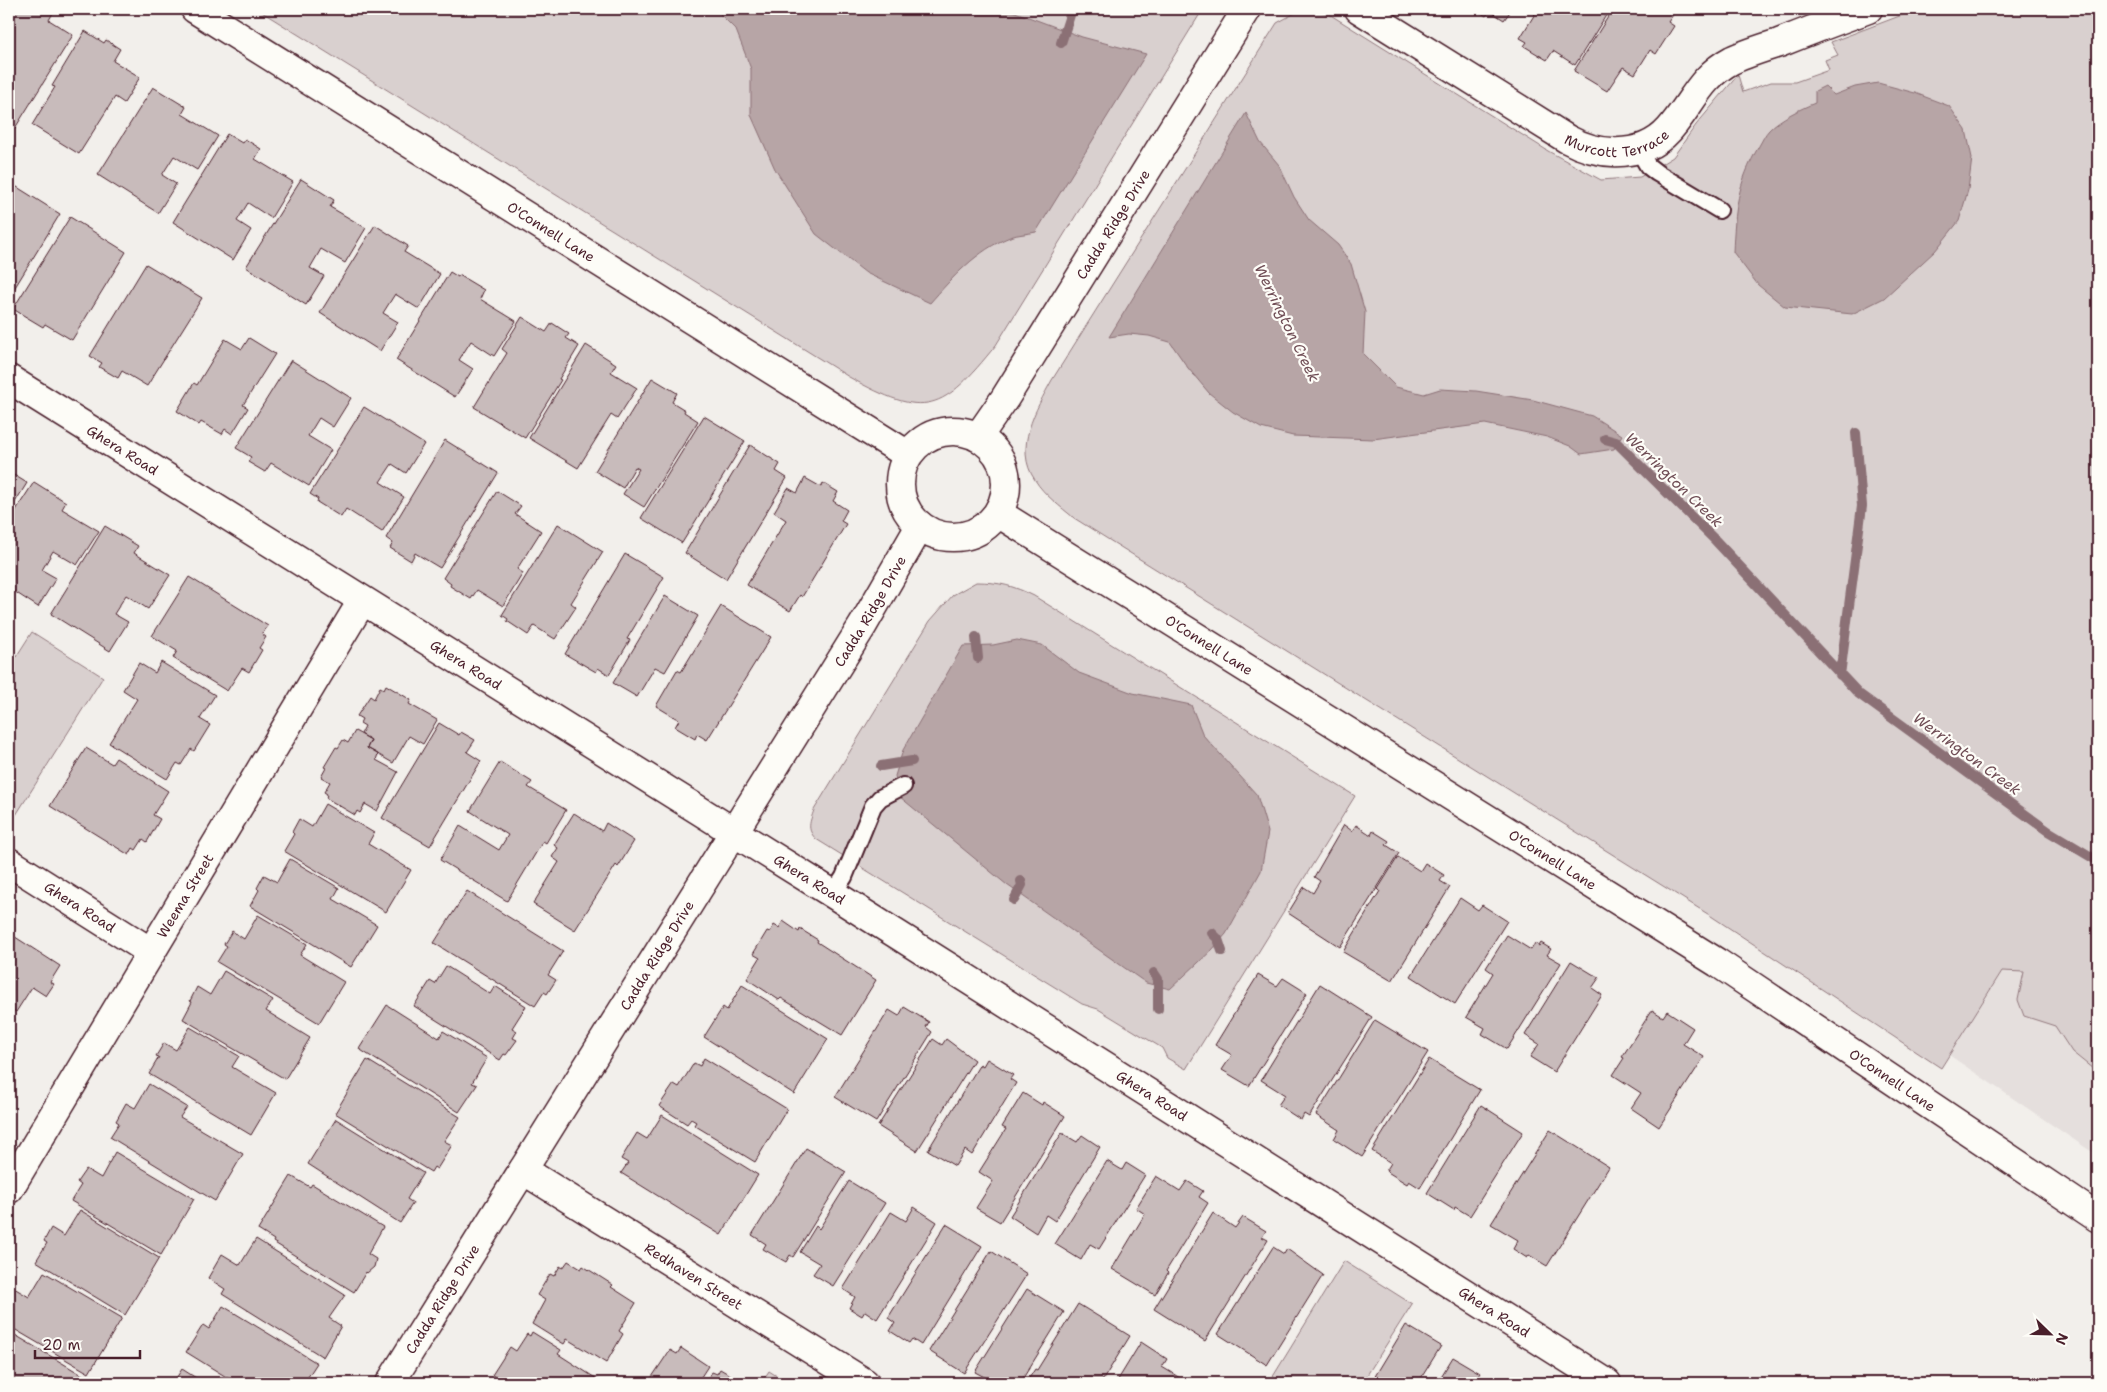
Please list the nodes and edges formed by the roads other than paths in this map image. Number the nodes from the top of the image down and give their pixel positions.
1 (195, 9) edge
2 (1248, 9) edge
3 (1359, 9) edge
4 (1868, 9) edge
5 (1638, 149) junction
6 (1719, 210) dead end
7 (9, 380) edge
8 (978, 437) junction
9 (908, 454) junction
10 (998, 513) junction
11 (920, 526) junction
12 (362, 602) junction
13 (903, 786) dead end
14 (734, 832) junction
15 (9, 862) edge
16 (833, 894) junction
17 (152, 952) junction
18 (523, 1170) junction
19 (9, 1189) edge
20 (2098, 1218) edge
21 (390, 1383) edge
22 (865, 1383) edge
23 (1607, 1383) edge

1 - 9 street, O'Connell Lane
2 - 8 street, Cadda Ridge Drive
3 - 5 street, Murcott Terrace
4 - 5 street, Murcott Terrace
5 - 6 lane
7 - 12 street, Ghera Road
8 - 9 street
8 - 10 street
9 - 11 street
10 - 11 street
10 - 20 street, O'Connell Lane
11 - 14 street, Cadda Ridge Drive
12 - 14 street, Ghera Road
12 - 17 street, Weema Street
13 - 16 lane
14 - 16 street, Ghera Road
14 - 18 street, Cadda Ridge Drive
15 - 17 street, Ghera Road
16 - 23 street, Ghera Road
17 - 19 street, Weema Street
18 - 21 street, Cadda Ridge Drive
18 - 22 street, Redhaven Street

